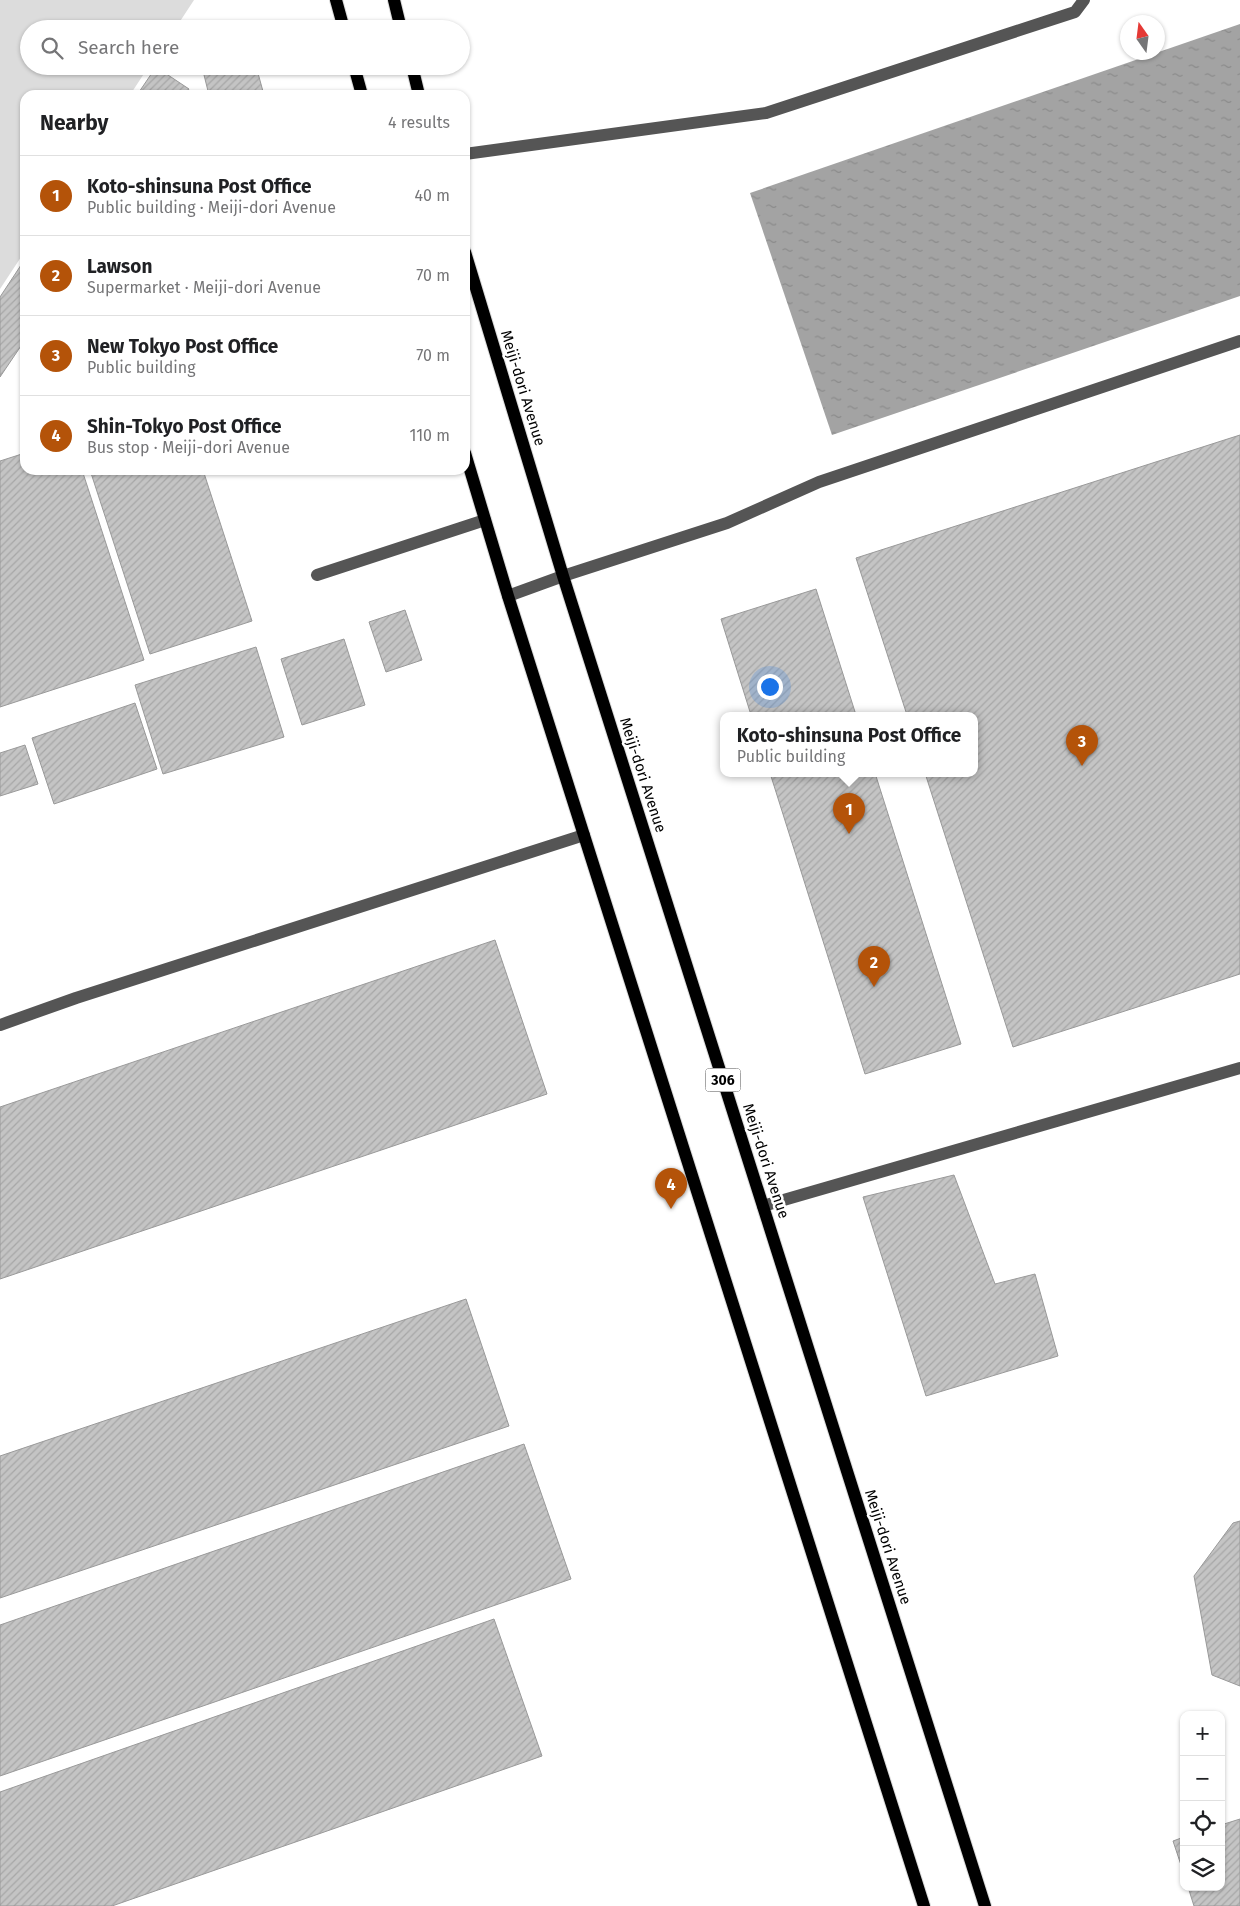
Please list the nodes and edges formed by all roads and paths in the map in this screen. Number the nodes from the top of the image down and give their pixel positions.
1 (336, 0) edge
2 (394, 0) edge
3 (1084, 0) edge
4 (342, 20) edge
5 (400, 20) edge
6 (356, 75) edge
7 (414, 75) edge
8 (361, 90) edge
9 (418, 90) edge
10 (470, 153) edge
11 (470, 269) edge
12 (1240, 341) edge
13 (470, 470) edge
14 (485, 520) junction
15 (317, 575) dead end
16 (563, 576) junction
17 (508, 596) junction
18 (584, 835) junction
19 (0, 1025) edge
20 (1240, 1068) edge
21 (763, 1206) junction
22 (924, 1906) edge
23 (985, 1906) edge

1 - 4 main road
2 - 5 main road
3 - 10 street
6 - 8 main road
7 - 9 main road
11 - 16 main road, Meiji-dori Avenue / 306
12 - 16 street
13 - 14 main road
14 - 15 street
14 - 17 main road
16 - 17 street
16 - 21 main road, Meiji-dori Avenue / 306
17 - 18 main road
18 - 19 street
18 - 22 main road
20 - 21 street
21 - 23 main road, Meiji-dori Avenue / 306

